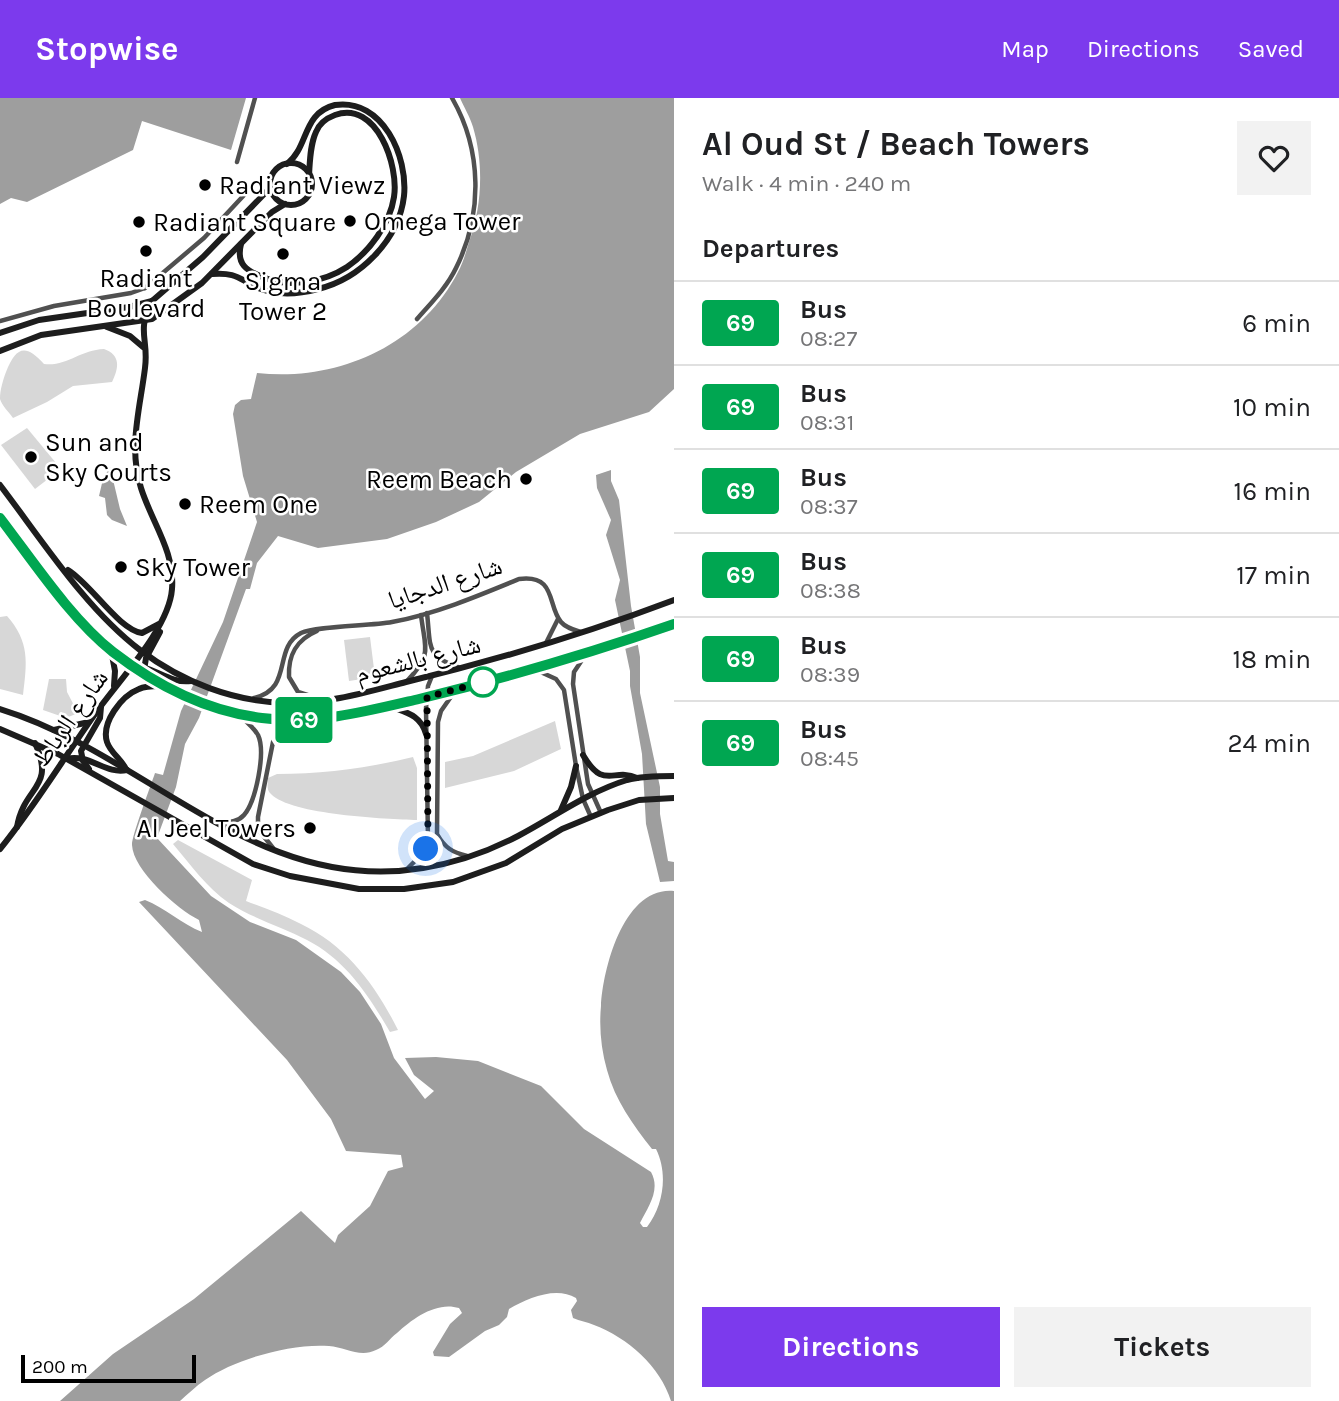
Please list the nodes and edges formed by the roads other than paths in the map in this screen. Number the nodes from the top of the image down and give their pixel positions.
1 (255, 98) edge
2 (452, 98) edge
3 (237, 162) dead end
4 (287, 163) junction
5 (309, 175) junction
6 (270, 188) junction
7 (239, 193) dead end
8 (285, 204) junction
9 (215, 226) junction
10 (224, 237) junction
11 (241, 244) junction
12 (212, 274) junction
13 (141, 281) dead end
14 (146, 287) junction
15 (106, 289) dead end
16 (107, 298) junction
17 (152, 301) junction
18 (50, 307) junction
19 (417, 318) dead end
20 (0, 321) edge
21 (36, 321) junction
22 (143, 322) junction
23 (106, 327) junction
24 (0, 333) edge
25 (144, 348) junction
26 (0, 352) edge
27 (0, 485) edge
28 (0, 518) edge
29 (64, 569) junction
30 (674, 600) edge
31 (428, 613) junction
32 (421, 615) junction
33 (558, 619) junction
34 (161, 623) junction
35 (674, 624) edge
36 (319, 630) junction
37 (581, 632) junction
38 (545, 644) junction
39 (111, 650) junction
40 (588, 651) junction
41 (144, 653) junction
42 (131, 665) junction
43 (144, 666) junction
44 (461, 668) junction
45 (533, 668) junction
46 (432, 676) junction
47 (150, 679) junction
48 (191, 681) junction
49 (406, 682) junction
50 (162, 686) junction
51 (114, 688) junction
52 (457, 690) junction
53 (427, 697) junction
54 (250, 699) junction
55 (325, 700) junction
56 (102, 704) junction
57 (390, 706) junction
58 (0, 709) edge
59 (239, 715) junction
60 (297, 720) junction
61 (89, 722) junction
62 (0, 729) edge
63 (54, 730) junction
64 (426, 734) junction
65 (35, 743) junction
66 (80, 744) junction
67 (261, 745) junction
68 (272, 745) junction
69 (583, 755) junction
70 (82, 757) junction
71 (66, 759) junction
72 (576, 766) junction
73 (127, 770) junction
74 (92, 773) junction
75 (674, 776) edge
76 (637, 778) junction
77 (592, 795) junction
78 (674, 798) edge
79 (583, 799) junction
80 (560, 811) junction
81 (601, 813) junction
82 (591, 817) junction
83 (215, 824) junction
84 (16, 829) junction
85 (0, 849) edge
86 (275, 852) junction
87 (468, 856) junction
88 (404, 870) junction

1 - 3 street
2 - 19 street
4 - 5 main road
4 - 6 main road
4 - 12 main road
5 - 8 main road
5 - 11 main road
6 - 8 main road
6 - 10 main road
7 - 9 street
8 - 11 main road
9 - 10 street
9 - 14 street
10 - 17 main road
11 - 12 main road
12 - 22 main road
13 - 14 street
14 - 16 street
15 - 16 street
16 - 18 street
17 - 21 main road
17 - 22 main road
18 - 20 street
18 - 21 street
21 - 24 main road
22 - 23 main road
22 - 25 main road, شارع الرباط
23 - 25 main road
23 - 26 main road
25 - 34 main road, شارع الرباط
27 - 29 main road, شارع بالشعوم
28 - 39 main road, شارع بالشعوم
29 - 34 main road
29 - 41 main road, شارع بالشعوم
30 - 37 main road, شارع بالشعوم
31 - 32 street, شارع الدجايا
31 - 33 street, شارع الدجايا
31 - 44 street
32 - 36 street, شارع الدجايا
32 - 49 street
33 - 37 street
33 - 38 street
34 - 41 main road, شارع الرباط
35 - 40 main road, شارع بالشعوم
36 - 54 street, شارع الدجايا
36 - 55 street
37 - 38 main road, شارع بالشعوم
38 - 44 main road, شارع بالشعوم
39 - 42 main road, شارع بالشعوم
39 - 51 main road
40 - 45 main road, شارع بالشعوم
40 - 69 street
41 - 42 main road, شارع الرباط
41 - 43 main road
41 - 48 main road, شارع بالشعوم
42 - 43 main road
42 - 47 main road, شارع بالشعوم
42 - 51 main road, شارع الرباط
43 - 47 main road
43 - 48 main road
44 - 46 main road, شارع بالشعوم
45 - 52 main road, شارع بالشعوم
45 - 72 street
46 - 49 main road, شارع بالشعوم
46 - 53 street
47 - 50 main road, شارع بالشعوم
48 - 54 main road, شارع بالشعوم
49 - 55 main road, شارع بالشعوم
50 - 59 main road, شارع بالشعوم
50 - 73 main road
51 - 56 main road, شارع الرباط
52 - 53 main road, شارع بالشعوم
52 - 87 street
53 - 57 main road, شارع بالشعوم
53 - 64 street
54 - 55 main road, شارع بالشعوم
56 - 61 main road, شارع الرباط
56 - 66 main road
57 - 60 main road, شارع بالشعوم
57 - 64 main road
58 - 63 main road
59 - 60 main road, شارع بالشعوم
59 - 67 street
60 - 68 street
61 - 63 main road
61 - 66 main road, شارع الرباط
62 - 65 main road
63 - 66 main road
64 - 88 street
65 - 71 main road
65 - 84 main road
66 - 70 main road
66 - 71 main road, شارع الرباط
66 - 73 main road
67 - 68 street
67 - 83 street
68 - 86 street
69 - 76 main road
69 - 77 street
70 - 71 main road
70 - 73 main road
70 - 74 main road
71 - 74 main road
71 - 84 main road, شارع الرباط
72 - 79 street
72 - 80 main road
73 - 83 main road
74 - 82 main road
75 - 76 main road
76 - 77 main road
77 - 79 main road
77 - 81 street
78 - 81 main road
79 - 80 main road
79 - 82 street
80 - 87 main road
81 - 82 main road
83 - 86 main road
84 - 85 main road, شارع الرباط
86 - 88 main road
87 - 88 main road

